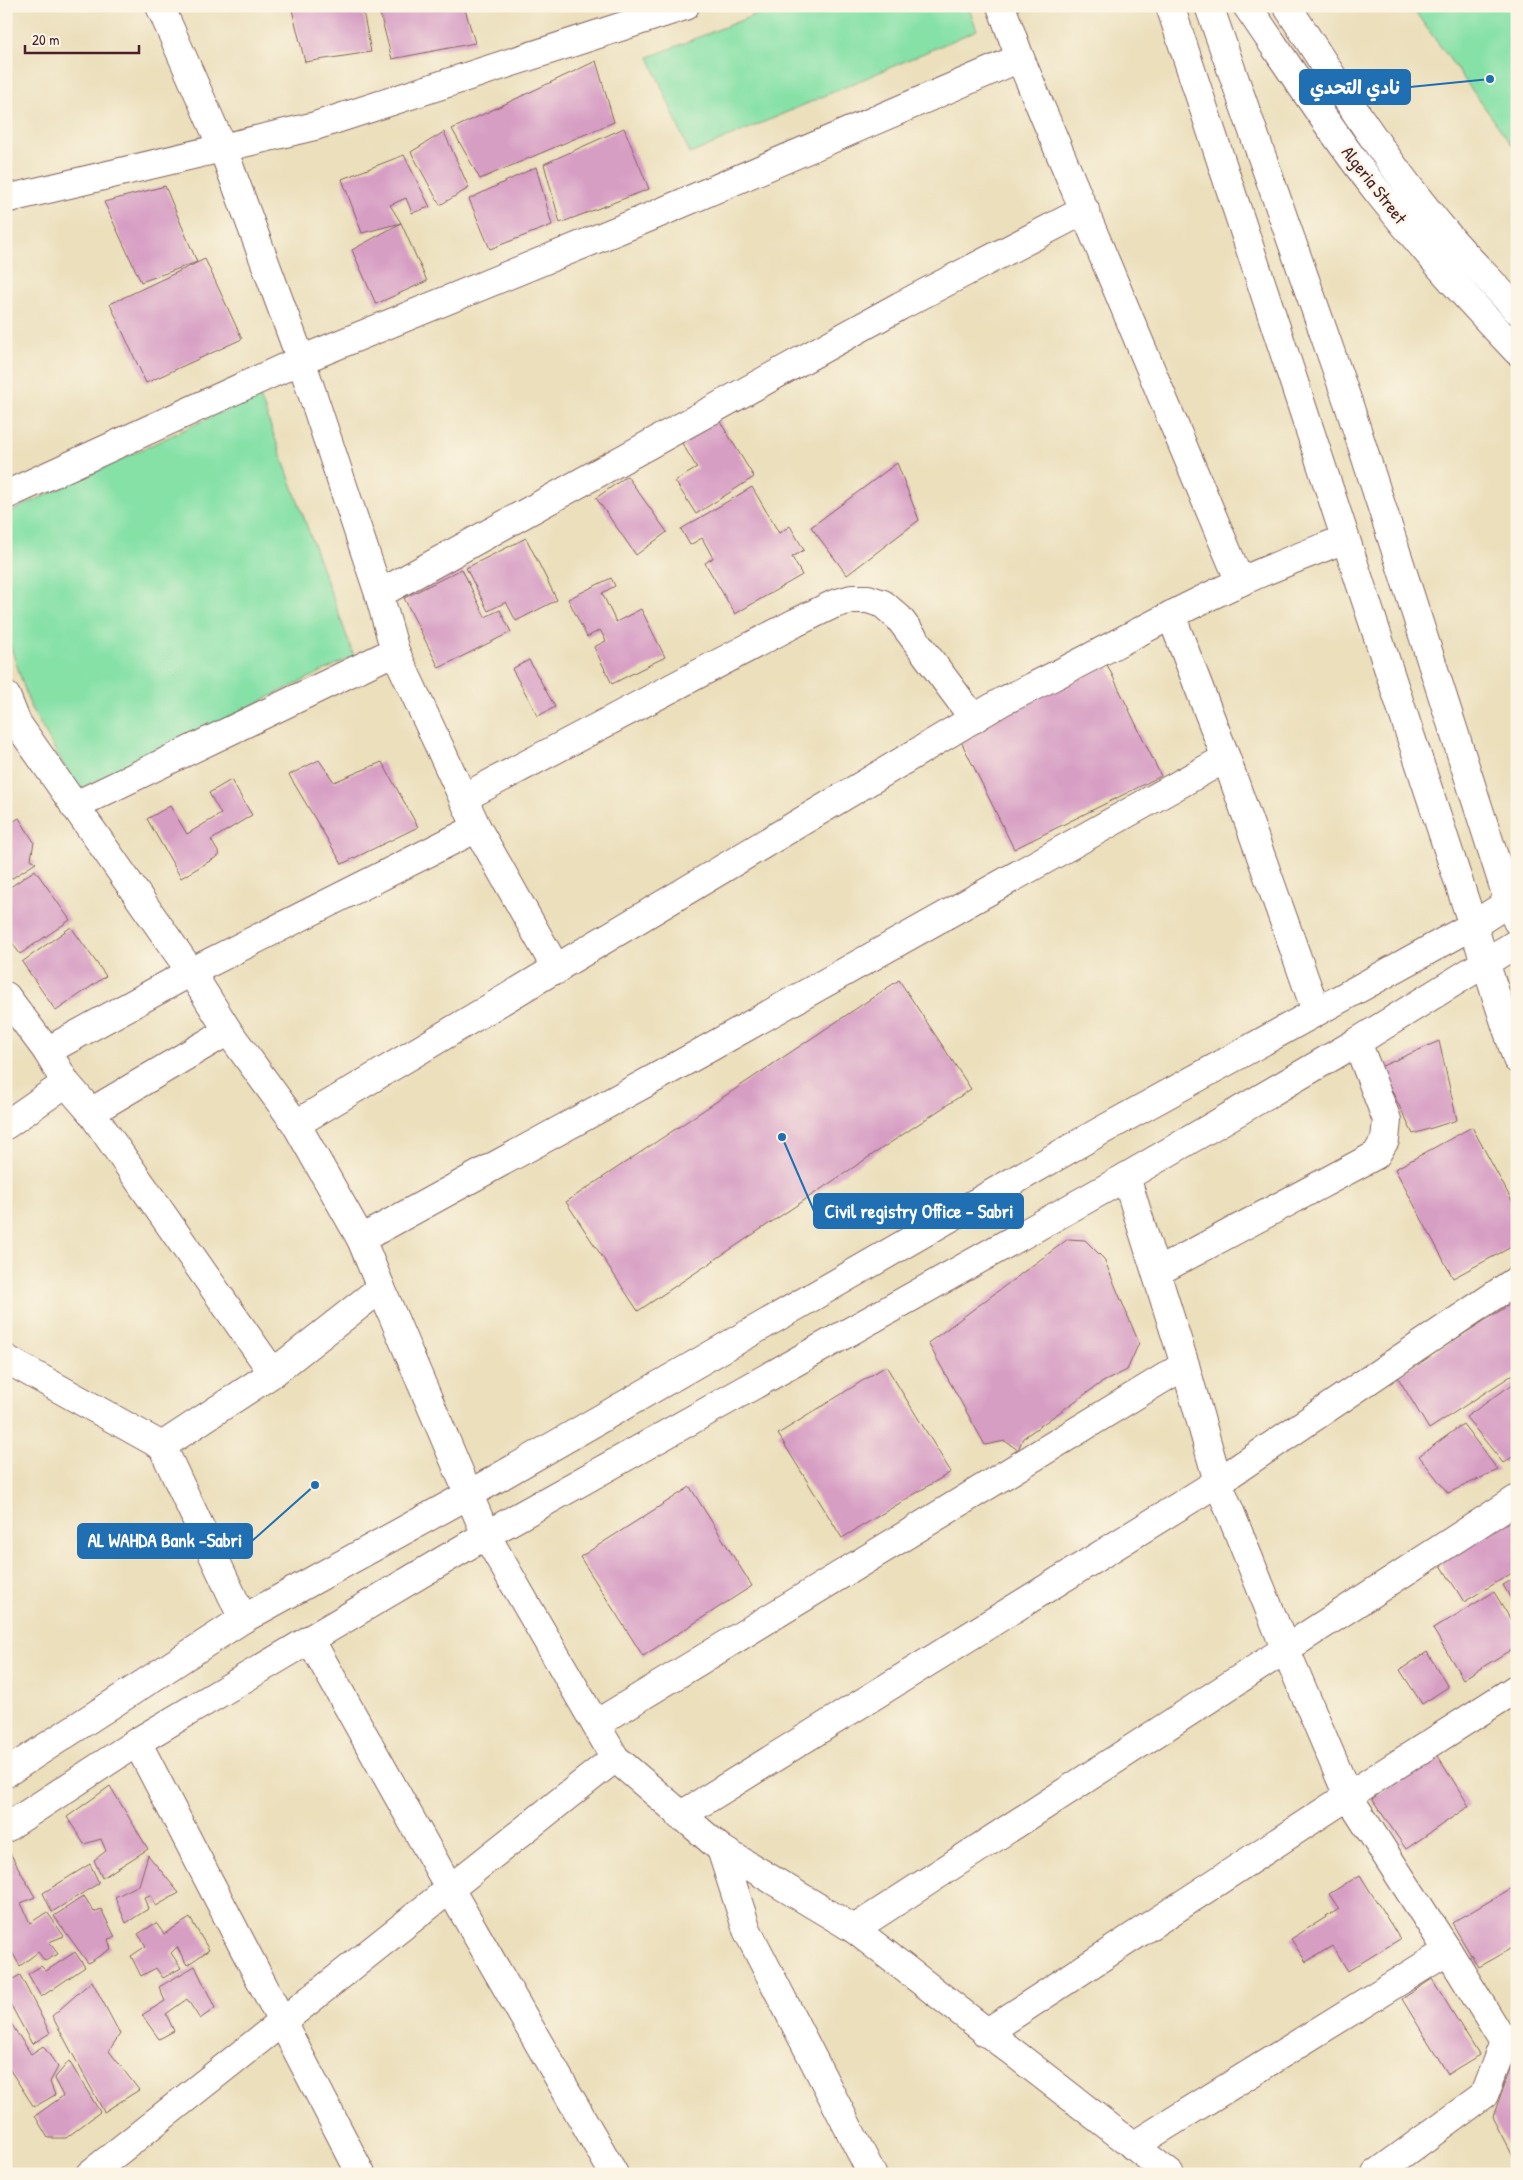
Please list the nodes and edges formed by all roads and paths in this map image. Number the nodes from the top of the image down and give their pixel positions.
1 (160, 6) edge
2 (685, 6) edge
3 (1001, 6) edge
4 (1170, 6) edge
5 (1209, 6) edge
6 (1247, 6) edge
7 (1287, 6) edge
8 (1020, 58) junction
9 (224, 149) junction
10 (6, 199) edge
11 (1085, 210) junction
12 (1517, 310) edge
13 (1517, 351) edge
14 (301, 360) junction
15 (6, 494) edge
16 (1345, 539) junction
17 (1240, 582) junction
18 (379, 594) junction
19 (1171, 615) junction
20 (395, 651) junction
21 (6, 696) edge
22 (974, 719) junction
23 (1226, 758) junction
24 (463, 798) junction
25 (74, 806) junction
26 (477, 828) junction
27 (1514, 907) edge
28 (1472, 926) junction
29 (1517, 943) edge
30 (1484, 964) junction
31 (557, 970) junction
32 (191, 972) junction
33 (6, 996) edge
34 (1316, 1011) junction
35 (228, 1031) junction
36 (1357, 1042) junction
37 (47, 1051) junction
38 (1517, 1059) edge
39 (66, 1083) junction
40 (91, 1112) junction
41 (296, 1124) junction
42 (6, 1125) edge
43 (1126, 1177) junction
44 (361, 1239) junction
45 (1157, 1272) junction
46 (1517, 1280) edge
47 (381, 1288) junction
48 (6, 1359) edge
49 (1184, 1365) junction
50 (273, 1373) junction
51 (162, 1446) junction
52 (1218, 1482) junction
53 (468, 1495) junction
54 (1517, 1499) edge
55 (486, 1534) junction
56 (242, 1620) junction
57 (310, 1639) junction
58 (1285, 1648) junction
59 (1517, 1688) edge
60 (596, 1724) junction
61 (137, 1742) junction
62 (615, 1758) junction
63 (6, 1773) edge
64 (1348, 1796) junction
65 (680, 1816) junction
66 (6, 1828) edge
67 (721, 1849) junction
68 (450, 1890) junction
69 (854, 1928) junction
70 (1448, 1951) junction
71 (283, 2023) junction
72 (986, 2033) junction
73 (1510, 2039) edge
74 (1133, 2146) junction
75 (90, 2174) edge
76 (361, 2174) edge
77 (614, 2174) edge
78 (872, 2174) edge
79 (1170, 2174) edge
80 (1376, 2174) edge

1 - 9 street
2 - 9 street
3 - 8 street
4 - 16 street
5 - 27 street
6 - 13 street, Algeria Street
7 - 12 street, Algeria Street
8 - 11 street
8 - 14 street
9 - 10 street
9 - 14 street
11 - 17 street
11 - 18 street
14 - 15 street
14 - 18 street
16 - 17 street
16 - 28 street
17 - 19 street
18 - 20 street
19 - 22 street
19 - 23 street
20 - 24 street
20 - 25 street
21 - 25 street
22 - 24 street
22 - 31 street
23 - 34 street
23 - 44 street
24 - 26 street
25 - 32 street
26 - 31 street
26 - 32 street
27 - 28 street
28 - 30 street
28 - 34 street
29 - 30 street
30 - 36 street
30 - 38 street
31 - 41 street
32 - 35 street
32 - 37 street
33 - 37 street
34 - 53 street
35 - 40 street
35 - 41 street
36 - 43 street
36 - 45 street
37 - 39 street
39 - 40 street
39 - 42 street
40 - 50 street
41 - 44 street
43 - 45 street
43 - 55 street
44 - 47 street
45 - 49 street
46 - 52 street
47 - 50 street
47 - 53 street
48 - 51 street
49 - 52 street
49 - 60 street
50 - 51 street
51 - 56 street
52 - 58 street
52 - 65 street
53 - 55 street
53 - 56 street
54 - 58 street
55 - 57 street
55 - 60 street
56 - 63 street
57 - 61 street
57 - 68 street
58 - 64 street
58 - 69 street
59 - 64 street
60 - 62 street
61 - 66 street
61 - 71 street
62 - 65 street
62 - 68 street
64 - 70 street
64 - 72 street
65 - 67 street
67 - 69 street
67 - 78 street
68 - 71 street
68 - 77 street
69 - 72 street
70 - 73 street
70 - 74 street
71 - 75 street
71 - 76 street
72 - 74 street
73 - 80 street
74 - 79 street

